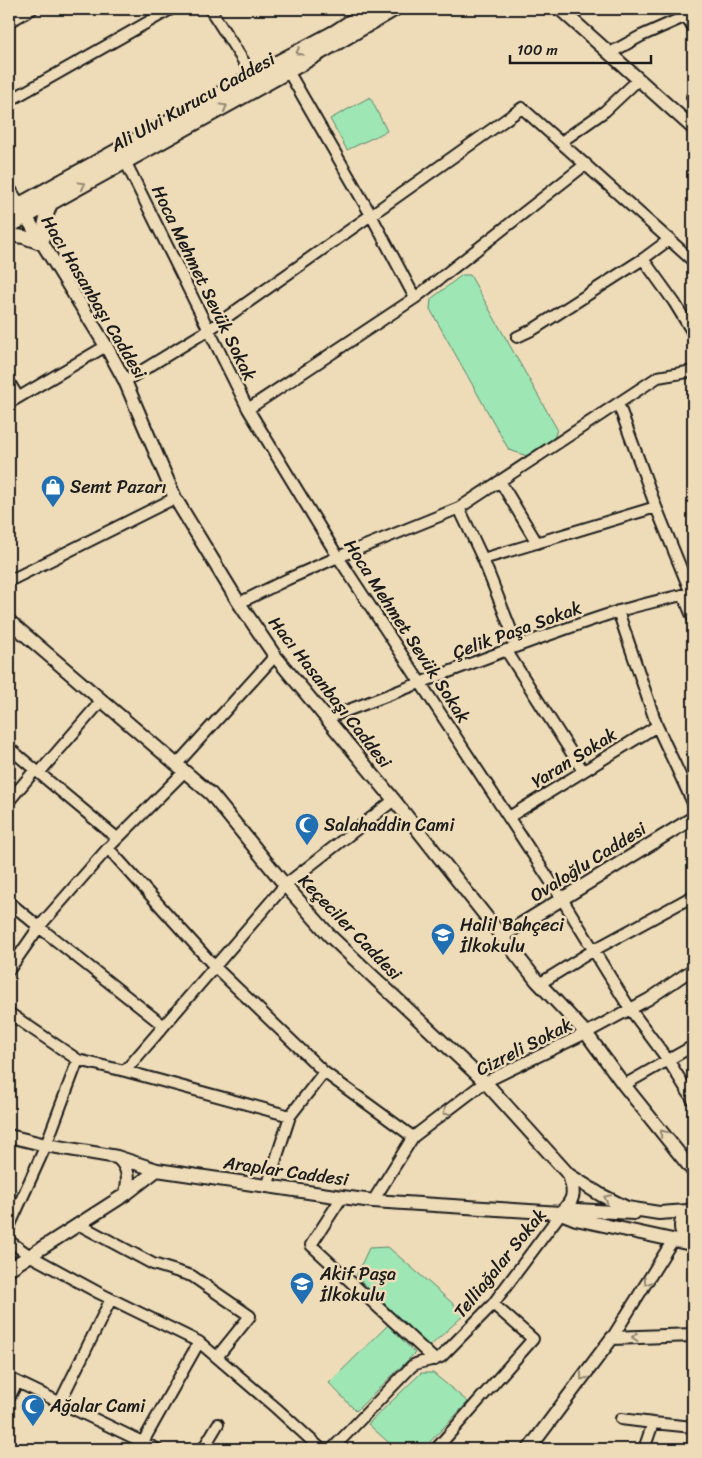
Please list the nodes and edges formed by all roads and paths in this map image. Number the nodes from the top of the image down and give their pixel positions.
1 (32, 9) edge
2 (171, 9) edge
3 (210, 9) edge
4 (371, 9) edge
5 (394, 9) edge
6 (560, 9) edge
7 (689, 14) edge
8 (9, 22) edge
9 (693, 27) edge
10 (610, 53) junction
11 (288, 72) junction
12 (252, 76) junction
13 (638, 80) junction
14 (9, 101) edge
15 (693, 128) edge
16 (561, 142) junction
17 (125, 161) junction
18 (586, 164) junction
19 (9, 188) edge
20 (52, 201) junction
21 (17, 211) edge
22 (370, 215) junction
23 (9, 226) edge
24 (9, 235) edge
25 (670, 239) junction
26 (43, 244) junction
27 (643, 259) junction
28 (693, 261) edge
29 (415, 298) junction
30 (210, 329) junction
31 (693, 334) edge
32 (517, 337) dead end
33 (106, 346) junction
34 (693, 371) edge
35 (125, 381) junction
36 (9, 382) edge
37 (18, 396) junction
38 (618, 402) junction
39 (9, 403) edge
40 (248, 409) junction
41 (500, 481) junction
42 (175, 498) junction
43 (656, 506) junction
44 (459, 508) junction
45 (537, 543) junction
46 (338, 557) junction
47 (483, 559) junction
48 (9, 581) edge
49 (689, 593) edge
50 (239, 603) junction
51 (618, 611) junction
52 (693, 618) edge
53 (9, 621) edge
54 (517, 645) junction
55 (506, 650) junction
56 (275, 656) junction
57 (422, 683) junction
58 (102, 700) junction
59 (327, 718) junction
60 (657, 726) junction
61 (9, 748) edge
62 (181, 767) junction
63 (37, 771) junction
64 (583, 771) junction
65 (394, 800) junction
66 (9, 801) edge
67 (693, 804) edge
68 (509, 817) junction
69 (693, 818) edge
70 (117, 838) junction
71 (108, 848) junction
72 (285, 885) junction
73 (693, 896) edge
74 (562, 899) junction
75 (9, 902) edge
76 (39, 928) junction
77 (502, 936) junction
78 (594, 950) junction
79 (215, 968) junction
80 (693, 969) edge
81 (9, 970) edge
82 (539, 984) junction
83 (630, 1009) junction
84 (9, 1013) edge
85 (164, 1026) junction
86 (586, 1033) junction
87 (693, 1046) edge
88 (78, 1060) junction
89 (668, 1060) junction
90 (125, 1071) junction
91 (324, 1072) junction
92 (485, 1082) junction
93 (624, 1085) junction
94 (693, 1100) edge
95 (290, 1116) junction
96 (9, 1136) edge
97 (413, 1137) junction
98 (46, 1145) junction
99 (117, 1157) junction
100 (156, 1170) junction
101 (693, 1171) edge
102 (569, 1175) junction
103 (266, 1187) junction
104 (126, 1194) junction
105 (342, 1197) junction
106 (373, 1201) junction
107 (691, 1209) edge
108 (602, 1212) junction
109 (562, 1213) junction
110 (659, 1213) junction
111 (78, 1224) junction
112 (9, 1227) edge
113 (640, 1233) junction
114 (673, 1240) junction
115 (9, 1242) edge
116 (692, 1244) edge
117 (29, 1255) junction
118 (9, 1269) edge
119 (111, 1299) junction
120 (493, 1304) junction
121 (693, 1335) edge
122 (612, 1338) junction
123 (199, 1342) junction
124 (217, 1357) junction
125 (435, 1360) junction
126 (13, 1380) edge
127 (9, 1398) edge
128 (59, 1404) junction
129 (621, 1419) dead end
130 (653, 1423) junction
131 (218, 1424) dead end
132 (693, 1427) edge
133 (141, 1446) edge
134 (157, 1449) edge
135 (203, 1449) edge
136 (321, 1449) edge
137 (332, 1449) edge
138 (436, 1449) edge
139 (529, 1449) edge
140 (644, 1449) edge

1 - 8 street
2 - 14 street
3 - 12 street
4 -> 12 main road, Ali Ulvi Kurucu Caddesi
5 - 11 main road, Ali Ulvi Kurucu Caddesi
6 - 10 street
7 - 9 street
7 - 10 street
10 - 13 street
17 -> 11 main road, Ali Ulvi Kurucu Caddesi
11 - 22 street
12 - 21 main road, Ali Ulvi Kurucu Caddesi
13 - 15 street
13 - 16 street
16 - 18 street
16 - 22 street
20 -> 17 main road, Ali Ulvi Kurucu Caddesi
17 - 30 street, Hoca Mehmet Sevük Sokak
18 - 25 street
18 - 29 street
19 - 21 street, Hacı Hasanbaşı Caddesi
20 - 21 main road, Ali Ulvi Kurucu Caddesi
20 - 26 street
21 - 23 main road, Ali Ulvi Kurucu Caddesi
21 - 26 street, Hacı Hasanbaşı Caddesi
22 - 29 street
22 - 30 street
24 - 26 street
25 - 27 street
25 - 28 street
26 - 33 street, Hacı Hasanbaşı Caddesi
27 - 31 street
27 - 32 street
29 - 40 street
30 - 35 street
30 - 40 street, Hoca Mehmet Sevük Sokak
33 - 35 street, Hacı Hasanbaşı Caddesi
33 - 37 street
34 - 38 street
35 - 42 street, Hacı Hasanbaşı Caddesi
36 - 37 street
37 - 39 street
38 - 41 street
38 - 43 street
40 - 46 street, Hoca Mehmet Sevük Sokak
41 - 44 street
41 - 45 street
42 - 48 street
42 - 50 street, Hacı Hasanbaşı Caddesi
43 - 45 street
43 - 49 street
44 - 46 street
44 - 47 street
45 - 47 street
46 - 50 street
46 - 57 street, Hoca Mehmet Sevük Sokak
47 - 54 street
49 - 51 street, Çelik Paşa Sokak
49 - 52 street
50 - 56 street, Hacı Hasanbaşı Caddesi
51 - 54 street, Çelik Paşa Sokak
51 - 60 street
53 - 58 street, Keçeciler Caddesi
54 - 55 street, Çelik Paşa Sokak
55 - 57 street, Çelik Paşa Sokak
55 - 64 street
56 - 59 street, Hacı Hasanbaşı Caddesi
56 - 62 street
57 - 59 street, Çelik Paşa Sokak
57 - 68 street, Hoca Mehmet Sevük Sokak
58 - 62 street, Keçeciler Caddesi
58 - 63 street
59 - 65 street, Hacı Hasanbaşı Caddesi
60 - 64 street, Yaran Sokak
60 - 67 street
61 - 63 street
62 - 70 street
62 - 72 street, Keçeciler Caddesi
63 - 66 street
63 - 70 street
64 - 68 street, Yaran Sokak
65 - 72 street
65 - 77 street, Hacı Hasanbaşı Caddesi
68 - 74 street, Hoca Mehmet Sevük Sokak
69 - 74 street, Ovaloğlu Caddesi
70 - 71 street
71 - 76 street
71 - 79 street
72 - 79 street
72 - 92 street, Keçeciler Caddesi
73 - 78 street
74 - 77 street, Ovaloğlu Caddesi
74 - 78 street, Hoca Mehmet Sevük Sokak
75 - 76 street
76 - 81 street
76 - 85 street
77 - 82 street, Hacı Hasanbaşı Caddesi
78 - 82 street
78 - 83 street, Hoca Mehmet Sevük Sokak
79 - 85 street
79 - 91 street
80 - 83 street, Cizreli Sokak
82 - 86 street, Hacı Hasanbaşı Caddesi
83 - 86 street, Cizreli Sokak
83 - 89 street, Hoca Mehmet Sevük Sokak
84 - 88 street
85 - 90 street
86 - 92 street, Cizreli Sokak
86 - 93 street, Hacı Hasanbaşı Caddesi
87 - 89 street
88 - 90 street
88 - 98 street
89 - 93 street
89 - 94 street, Hoca Mehmet Sevük Sokak
90 - 95 street
91 - 95 street
91 - 97 street
92 -> 97 street, Cizreli Sokak
92 - 102 street, Keçeciler Caddesi
101 -> 93 street, Hacı Hasanbaşı Caddesi
95 - 103 street
96 - 98 street, Araplar Caddesi
97 - 106 street, Cizreli Sokak
98 - 99 street, Araplar Caddesi
98 - 112 street
99 - 100 street, Araplar Caddesi
99 - 104 street
100 - 103 street, Araplar Caddesi
100 - 104 street
102 - 108 street
102 - 109 street
110 -> 102 street, Keçeciler Caddesi
103 - 105 street, Araplar Caddesi
104 - 111 street
105 - 106 street, Araplar Caddesi
105 - 125 street
106 - 109 street, Araplar Caddesi
107 - 110 street, Keçeciler Caddesi
107 - 116 street
108 - 109 street, Araplar Caddesi
108 - 110 street, Araplar Caddesi
108 - 113 street
109 - 113 street, Araplar Caddesi
109 - 120 street, Telliağalar Sokak
111 - 117 street
111 - 124 street
113 - 114 street, Araplar Caddesi
114 - 116 street, Araplar Caddesi
114 -> 122 street
115 - 117 street
117 - 118 street
117 - 119 street
119 - 123 street
119 - 128 street
120 - 125 street, Telliağalar Sokak
120 - 138 street
121 -> 122 street
122 -> 139 street
123 - 124 street
123 - 133 street
124 - 136 street
125 - 137 street, Telliağalar Sokak
126 - 127 street
126 - 128 street
128 - 133 street
129 - 130 street
130 - 132 street
130 - 140 street
131 - 135 street
133 - 134 street

